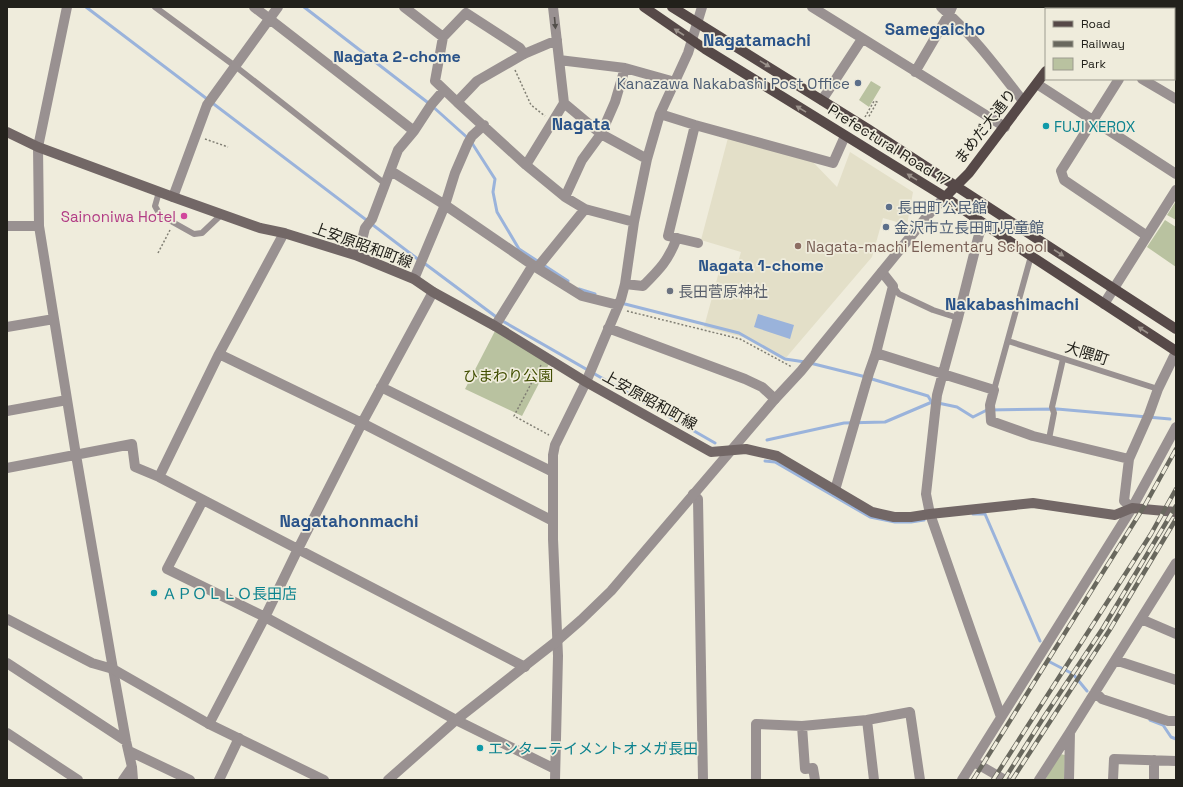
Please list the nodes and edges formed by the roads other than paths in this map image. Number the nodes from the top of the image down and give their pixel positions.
1 (67, 7) edge
2 (155, 7) edge
3 (254, 7) edge
4 (278, 7) edge
5 (404, 7) edge
6 (553, 7) edge
7 (644, 7) edge
8 (672, 7) edge
9 (702, 7) edge
10 (812, 7) edge
11 (941, 7) edge
12 (950, 11) edge
13 (269, 19) junction
14 (698, 24) junction
15 (443, 37) junction
16 (862, 39) junction
17 (556, 40) junction
18 (693, 41) junction
19 (524, 54) junction
20 (559, 60) junction
21 (235, 66) junction
22 (625, 68) junction
23 (915, 72) junction
24 (1045, 72) edge
25 (1118, 80) edge
26 (1144, 80) edge
27 (675, 82) junction
28 (1037, 84) junction
29 (444, 90) junction
30 (1176, 99) edge
31 (822, 100) junction
32 (1023, 101) junction
33 (457, 102) junction
34 (564, 103) junction
35 (660, 114) junction
36 (1092, 120) junction
37 (484, 125) junction
38 (695, 125) junction
39 (1005, 127) junction
40 (414, 131) junction
41 (7, 132) edge
42 (601, 134) junction
43 (845, 136) junction
44 (38, 147) junction
45 (647, 159) junction
46 (526, 165) junction
47 (391, 171) junction
48 (1176, 174) edge
49 (384, 183) junction
50 (956, 186) junction
51 (1176, 190) edge
52 (159, 192) junction
53 (173, 197) junction
54 (565, 197) junction
55 (945, 197) junction
56 (445, 205) junction
57 (585, 209) junction
58 (222, 214) junction
59 (634, 222) junction
60 (983, 224) junction
61 (7, 226) edge
62 (38, 226) junction
63 (284, 233) junction
64 (1147, 236) junction
65 (677, 238) junction
66 (698, 243) dead end
67 (358, 256) junction
68 (1031, 256) junction
69 (538, 264) junction
70 (882, 272) junction
71 (414, 279) junction
72 (625, 284) junction
73 (893, 286) junction
74 (1114, 288) junction
75 (433, 292) junction
76 (620, 302) junction
77 (1104, 304) junction
78 (958, 318) junction
79 (54, 319) junction
80 (495, 326) junction
81 (7, 327) edge
82 (608, 328) junction
83 (1176, 329) edge
84 (1008, 341) junction
85 (1176, 351) edge
86 (876, 353) junction
87 (219, 354) junction
88 (1063, 359) junction
89 (943, 374) junction
90 (586, 382) junction
91 (381, 387) junction
92 (1158, 389) junction
93 (994, 390) junction
94 (774, 399) junction
95 (67, 400) junction
96 (7, 411) edge
97 (362, 422) junction
98 (1176, 427) edge
99 (1049, 440) junction
100 (730, 450) junction
101 (76, 455) junction
102 (1129, 459) junction
103 (7, 468) edge
104 (553, 472) junction
105 (159, 477) junction
106 (835, 490) junction
107 (693, 494) junction
108 (203, 500) junction
109 (1132, 508) junction
110 (1176, 512) edge
111 (930, 514) junction
112 (553, 521) junction
113 (298, 548) junction
114 (1176, 563) edge
115 (265, 617) junction
116 (7, 619) edge
117 (1141, 619) junction
118 (1176, 634) edge
119 (558, 640) junction
120 (1115, 660) junction
121 (7, 663) edge
122 (525, 667) junction
123 (112, 668) junction
124 (1176, 680) edge
125 (1095, 692) junction
126 (1001, 716) junction
127 (456, 720) junction
128 (867, 720) junction
129 (1176, 721) edge
130 (209, 724) junction
131 (802, 726) junction
132 (1070, 732) junction
133 (7, 733) edge
134 (239, 738) junction
135 (126, 741) junction
136 (129, 751) junction
137 (1154, 760) junction
138 (1176, 761) edge
139 (974, 762) junction
140 (132, 767) junction
141 (555, 768) junction
142 (78, 780) edge
143 (123, 780) edge
144 (133, 780) edge
145 (190, 780) edge
146 (219, 780) edge
147 (324, 780) edge
148 (388, 780) edge
149 (555, 780) edge
150 (703, 780) edge
151 (756, 780) edge
152 (814, 780) edge
153 (874, 780) edge
154 (920, 780) edge
155 (962, 780) edge
156 (1005, 780) edge
157 (1039, 780) edge
158 (1069, 780) edge
159 (1113, 780) edge
160 (1154, 780) edge

1 - 44 street
2 - 21 lane
3 - 13 street
4 - 13 street
5 - 15 street
6 -> 17 street
18 -> 7 main road, Prefectural Road 17
8 - 14 main road, Prefectural Road 17
9 - 14 street
10 - 16 street
11 - 12 street
12 - 23 street
12 - 32 street
13 - 21 street
13 - 40 street
14 - 18 street
14 -> 31 main road, Prefectural Road 17
15 - 19 street
15 - 29 street
16 - 23 street
16 - 31 street
17 - 19 street
17 - 20 street
18 - 27 street
43 -> 18 main road, Prefectural Road 17
19 - 33 street
20 - 22 street
20 - 34 street
21 - 49 lane
21 - 53 street
22 - 27 street
22 - 42 street
23 - 39 street
24 - 28 main road, まめだ大通り
25 - 36 street
26 - 30 street
27 - 35 street
28 - 32 main road, まめだ大通り
28 - 36 street
29 - 33 street
29 - 40 street
31 - 50 main road, Prefectural Road 17
32 - 39 main road, まめだ大通り
33 - 37 street
34 - 42 street
34 - 46 street
35 - 38 street
35 - 45 street
36 - 48 street
36 - 64 street
37 - 46 street
37 - 56 street
38 - 43 street
38 - 65 street
39 - 50 main road, まめだ大通り
40 - 47 street
41 - 44 main road, 上安原昭和町線
42 - 45 street
42 - 54 street
55 -> 43 main road, Prefectural Road 17
44 - 52 main road, 上安原昭和町線
44 - 62 street
45 - 59 street
46 - 54 street
47 - 49 street
47 - 56 street
49 - 67 street
50 - 55 main road, まめだ大通り
50 -> 74 main road, Prefectural Road 17
51 - 64 street
52 - 53 main road, 上安原昭和町線
52 - 58 lane
53 - 58 main road, 上安原昭和町線
54 - 57 street
55 - 60 main road, Prefectural Road 17
55 - 70 street
56 - 69 street
56 - 71 street
57 - 59 street
57 - 69 street
58 - 63 main road, 上安原昭和町線
59 - 72 street
60 - 68 main road, Prefectural Road 17
60 - 78 street
61 - 62 street
62 - 79 street
63 - 67 main road, 上安原昭和町線
63 - 87 street
64 - 74 street
65 - 66 street
65 - 72 street
67 - 71 main road, 上安原昭和町線
68 - 77 main road, Prefectural Road 17
68 - 84 lane
69 - 76 street
69 - 80 street
70 - 73 street
70 - 94 street
71 - 75 main road, 上安原昭和町線
72 - 76 street
73 - 78 lane
73 - 86 street
74 - 77 street
74 - 83 main road, Prefectural Road 17
75 - 80 main road, 上安原昭和町線
75 - 91 street
76 - 82 street
85 -> 77 main road, Prefectural Road 17
78 - 89 street
79 - 81 street
79 - 95 street
80 - 90 main road, 上安原昭和町線
82 - 90 street
82 - 94 street
84 - 88 lane, 大隈町
84 - 93 lane
85 - 92 street
86 - 89 street
86 - 106 street
87 - 97 street
87 - 105 street
88 - 92 lane, 大隈町
88 - 99 lane
89 - 93 street
89 - 111 street
90 - 100 main road, 上安原昭和町線
90 - 104 street
91 - 97 street
91 - 104 street
92 - 102 street
93 - 99 street
94 - 100 street
95 - 96 street
95 - 101 street
97 - 112 street
97 - 113 street
98 - 109 street
99 - 102 street
100 - 106 main road, 上安原昭和町線
100 - 107 street
101 - 103 street
101 - 105 street
101 - 123 street
102 - 109 street
104 - 112 street
105 - 108 street
106 - 111 main road, 上安原昭和町線
107 - 119 street
107 - 150 street
108 - 113 street
108 - 115 street
109 - 110 main road
109 - 111 main road, 上安原昭和町線
109 - 126 street
111 - 126 street
112 - 119 street
113 - 115 street
113 - 122 street
114 - 117 street
115 - 127 street
115 - 130 street
116 - 123 street
117 - 118 street
117 - 120 street
119 - 122 street
119 - 141 street
120 - 124 street
120 - 125 street
121 - 135 street
122 - 127 street
123 - 130 street
123 - 135 street
125 - 129 street
125 - 132 street
126 - 139 street
127 - 141 street
127 - 148 street
128 - 131 street
128 - 153 street
128 - 154 street
130 - 134 street
131 - 151 street
131 - 152 street
132 - 157 street
132 - 158 street
133 - 142 street
134 - 146 street
134 - 147 street
135 - 136 street
136 - 140 street
136 - 145 street
137 - 138 street
137 - 159 street
137 - 160 street
139 - 155 street
139 - 156 street
140 - 143 street
140 - 144 street
141 - 149 street

